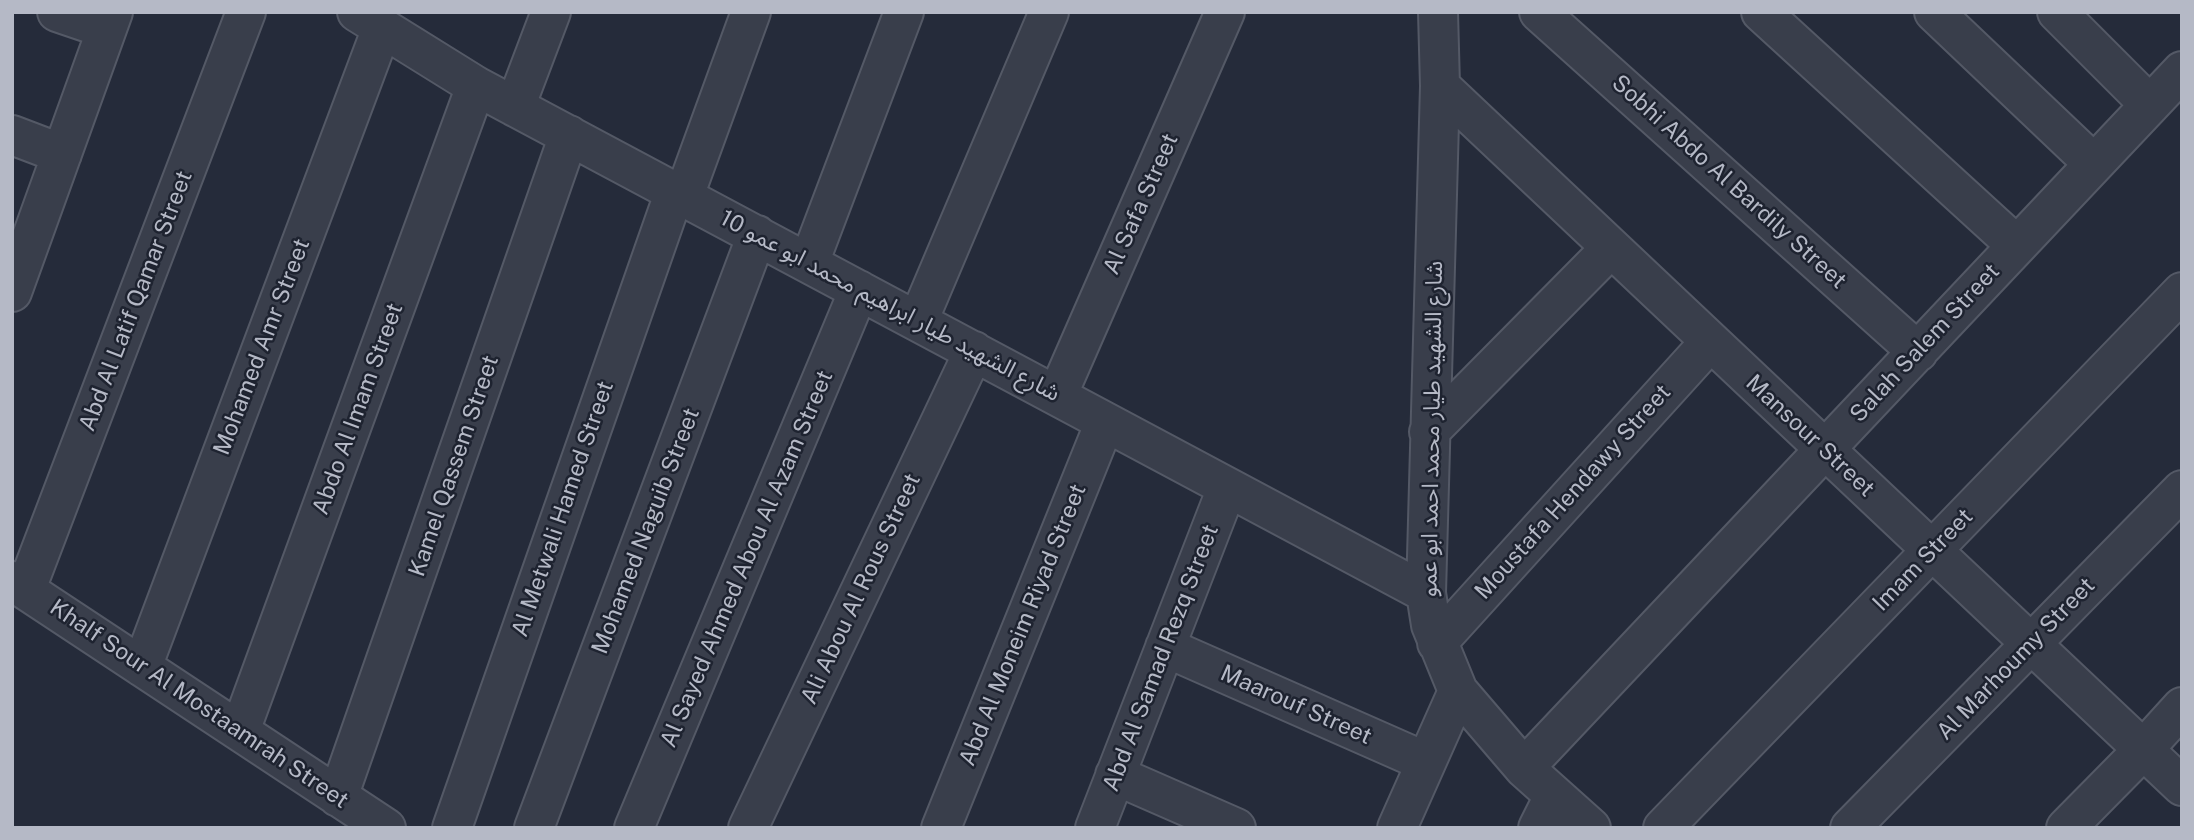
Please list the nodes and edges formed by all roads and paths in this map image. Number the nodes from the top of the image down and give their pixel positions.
1 (57, 12) edge
2 (246, 12) edge
3 (551, 12) edge
4 (751, 12) edge
5 (904, 12) edge
6 (1049, 12) edge
7 (1225, 12) edge
8 (1438, 12) edge
9 (1539, 12) edge
10 (1761, 12) edge
11 (1934, 12) edge
12 (110, 21) edge
13 (382, 21) edge
14 (2080, 21) edge
15 (476, 86) junction
16 (1440, 86) junction
17 (2172, 86) edge
18 (515, 107) junction
19 (12, 135) edge
20 (569, 135) junction
21 (62, 154) junction
22 (2094, 164) junction
23 (679, 194) junction
24 (757, 235) junction
25 (2016, 245) junction
26 (1611, 248) junction
27 (809, 263) junction
28 (14, 282) edge
29 (859, 290) junction
30 (2182, 292) edge
31 (918, 321) junction
32 (1710, 342) junction
33 (974, 351) junction
34 (1918, 352) junction
35 (1057, 396) junction
36 (1105, 422) junction
37 (1429, 432) junction
38 (1826, 451) junction
39 (1227, 488) junction
40 (2182, 490) edge
41 (1931, 551) junction
42 (19, 585) edge
43 (1426, 593) junction
44 (1437, 643) junction
45 (2030, 645) junction
46 (1165, 647) junction
47 (142, 667) junction
48 (1458, 691) junction
49 (2182, 707) edge
50 (240, 731) junction
51 (2142, 751) junction
52 (1426, 762) junction
53 (1524, 768) junction
54 (1115, 775) junction
55 (2182, 786) edge
56 (338, 797) junction
57 (1546, 812) edge
58 (386, 828) edge
59 (452, 828) edge
60 (534, 828) edge
61 (634, 828) edge
62 (748, 828) edge
63 (941, 828) edge
64 (1095, 828) edge
65 (1236, 828) edge
66 (1397, 828) edge
67 (1591, 828) edge
68 (1663, 828) edge
69 (1850, 828) edge
70 (2066, 828) edge

1 - 12 street
2 - 42 street, Abd Al Latif Qamar Street
3 - 18 street
4 - 23 street, Al Metwali Hamed Street
5 - 27 street
6 - 31 street
7 - 35 street, Al Safa Street
8 - 16 street, شارع الشهيد طيار محمد احمد ابو عمو
9 - 34 street, Sobhi Abdo Al Bardily Street
10 - 25 street
11 - 22 street
12 - 21 street
13 - 15 street, شارع الشهيد طيار ابراهيم محمد ابو عمو 10
13 - 47 street, Mohamed Amr Street
14 - 17 street
15 - 18 street, شارع الشهيد طيار ابراهيم محمد ابو عمو 10
15 - 50 street, Abdo Al Imam Street
16 - 26 street, Mansour Street
16 - 37 street, شارع الشهيد طيار محمد احمد ابو عمو
17 - 22 street, Salah Salem Street
18 - 20 street, شارع الشهيد طيار ابراهيم محمد ابو عمو 10
19 - 21 street
20 - 23 street, شارع الشهيد طيار ابراهيم محمد ابو عمو 10
20 - 56 street, Kamel Qassem Street
21 - 28 street
22 - 25 street, Salah Salem Street
23 - 24 street, شارع الشهيد طيار ابراهيم محمد ابو عمو 10
23 - 59 street, Al Metwali Hamed Street
24 - 27 street, شارع الشهيد طيار ابراهيم محمد ابو عمو 10
24 - 60 street, Mohamed Naguib Street
25 - 34 street, Salah Salem Street
26 - 32 street, Mansour Street
26 - 37 street
27 - 29 street, شارع الشهيد طيار ابراهيم محمد ابو عمو 10
29 - 31 street, شارع الشهيد طيار ابراهيم محمد ابو عمو 10
29 - 61 street, Al Sayed Ahmed Abou Al Azam Street
30 - 41 street, Imam Street
31 - 33 street, شارع الشهيد طيار ابراهيم محمد ابو عمو 10
32 - 38 street, Mansour Street
32 - 44 street, Moustafa Hendawy Street
33 - 35 street, شارع الشهيد طيار ابراهيم محمد ابو عمو 10
33 - 62 street, Ali Abou Al Rous Street
34 - 38 street, Salah Salem Street
35 - 36 street, شارع الشهيد طيار ابراهيم محمد ابو عمو 10
36 - 39 street, شارع الشهيد طيار ابراهيم محمد ابو عمو 10
36 - 63 street, Abd Al Moneim Riyad Street
37 - 43 street, شارع الشهيد طيار محمد احمد ابو عمو
38 - 41 street, Mansour Street
38 - 53 street, Salah Salem Street
39 - 43 street, شارع الشهيد طيار ابراهيم محمد ابو عمو 10
39 - 46 street, Abd Al Samad Rezq Street
40 - 45 street, Al Marhoumy Street
41 - 45 street, Mansour Street
41 - 68 street, Imam Street
42 - 47 street, Khalf Sour Al Mostaamrah Street
43 - 44 street, شارع الشهيد طيار محمد احمد ابو عمو
44 - 48 street, شارع الشهيد طيار محمد احمد ابو عمو
45 - 51 street, Mansour Street
45 - 69 street, Al Marhoumy Street
46 - 52 street, Maarouf Street
46 - 54 street, Abd Al Samad Rezq Street
47 - 50 street, Khalf Sour Al Mostaamrah Street
48 - 52 street
48 - 53 street, شارع الشهيد طيار محمد احمد ابو عمو
49 - 51 street
50 - 56 street, Khalf Sour Al Mostaamrah Street
51 - 55 street, Mansour Street
51 - 70 street
52 - 66 street
53 - 57 street, شارع الشهيد طيار محمد احمد ابو عمو
54 - 64 street, Abd Al Samad Rezq Street
54 - 65 street
56 - 58 street, Khalf Sour Al Mostaamrah Street
57 - 67 street, شارع الشهيد طيار محمد احمد ابو عمو

